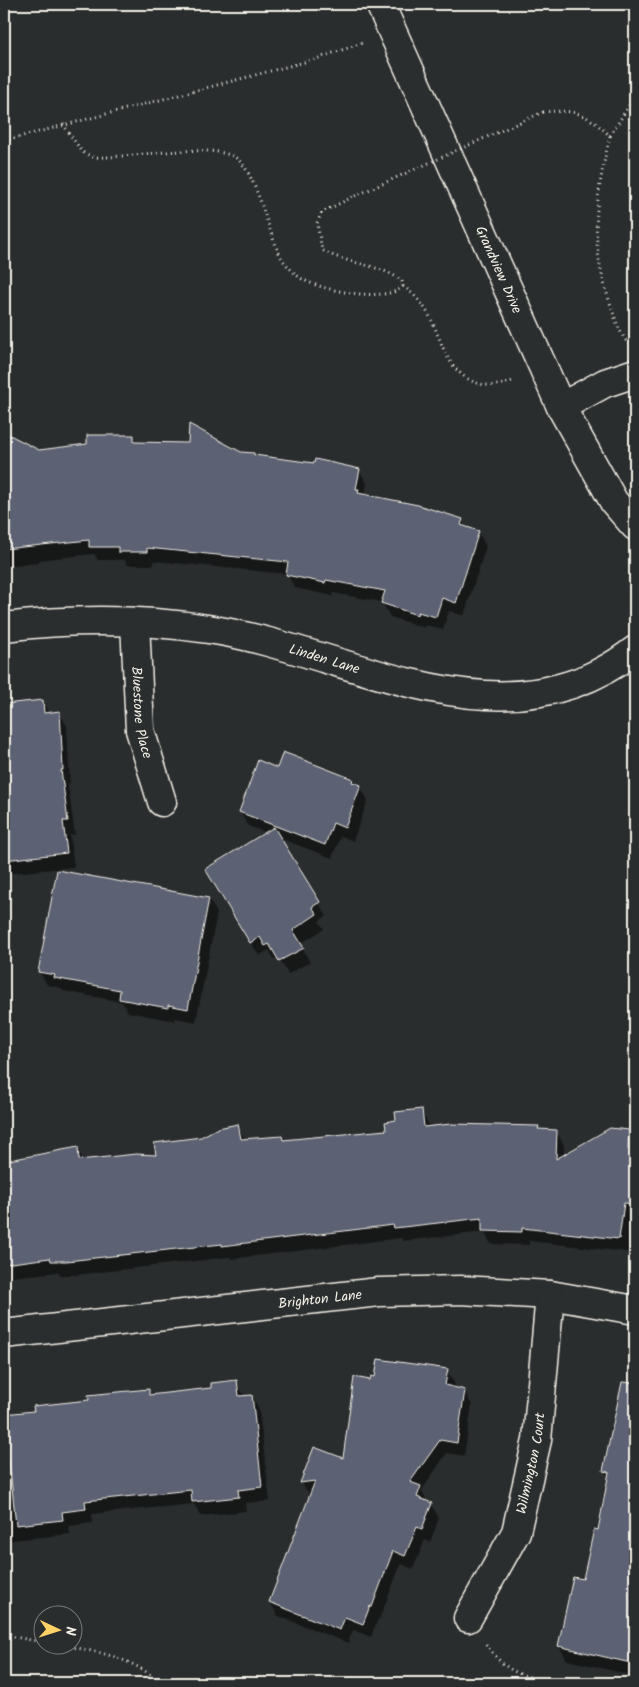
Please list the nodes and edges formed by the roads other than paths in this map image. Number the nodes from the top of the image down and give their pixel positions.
1 (380, 4) edge
2 (635, 372) edge
3 (561, 407) junction
4 (635, 526) edge
5 (135, 622) junction
6 (4, 627) edge
7 (635, 650) edge
8 (162, 802) dead end
9 (550, 1295) junction
10 (635, 1310) edge
11 (4, 1334) edge
12 (468, 1618) road end

1 - 3 street, Grandview Drive
2 - 3 street
3 - 4 street, Grandview Drive
5 - 6 street, Linden Lane
5 - 7 street, Linden Lane
5 - 8 street, Bluestone Place
9 - 10 street, Brighton Lane
9 - 11 street, Brighton Lane
9 - 12 street, Wilmington Court

